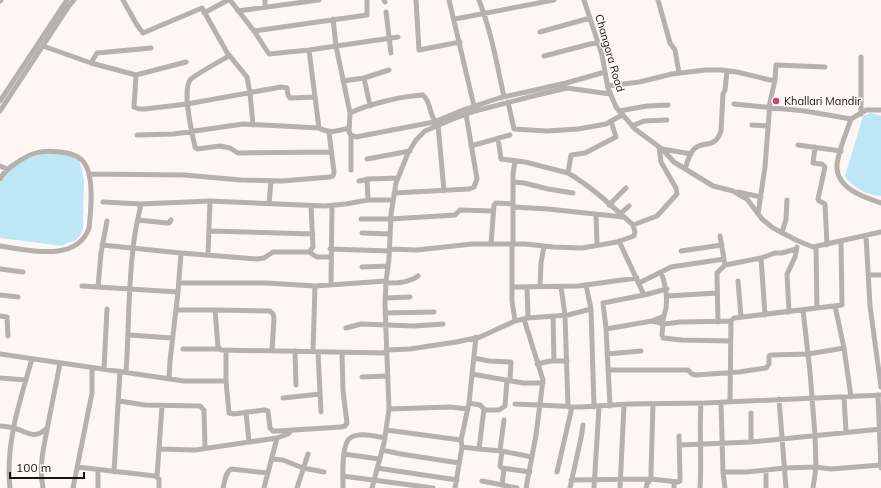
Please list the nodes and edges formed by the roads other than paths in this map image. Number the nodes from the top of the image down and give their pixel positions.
1 (74, 0) edge
2 (123, 0) edge
3 (229, 0) edge
4 (265, 0) edge
5 (319, 0) edge
6 (367, 0) edge
7 (416, 0) edge
8 (449, 0) edge
9 (479, 0) edge
10 (553, 0) edge
11 (584, 0) edge
12 (658, 0) edge
13 (66, 1) edge
14 (308, 1) edge
15 (287, 2) edge
16 (265, 6) junction
17 (238, 10) junction
18 (386, 12) dead end
19 (204, 13) junction
20 (484, 13) junction
21 (590, 18) junction
22 (333, 19) junction
23 (455, 19) junction
24 (254, 32) junction
25 (540, 32) dead end
26 (398, 37) dead end
27 (389, 38) junction
28 (460, 42) junction
29 (598, 42) junction
30 (43, 46) junction
31 (336, 46) junction
32 (151, 48) dead end
33 (309, 50) junction
34 (391, 53) dead end
35 (229, 55) junction
36 (544, 56) dead end
37 (861, 57) dead end
38 (186, 62) dead end
39 (91, 63) junction
40 (825, 67) dead end
41 (389, 70) dead end
42 (727, 70) junction
43 (605, 72) junction
44 (679, 73) junction
45 (136, 75) junction
46 (364, 78) junction
47 (775, 80) junction
48 (343, 81) junction
49 (608, 86) junction
50 (250, 93) junction
51 (610, 94) junction
52 (315, 97) junction
53 (504, 97) junction
54 (0, 101) edge
55 (508, 102) junction
56 (187, 104) junction
57 (668, 104) dead end
58 (734, 104) dead end
59 (370, 106) junction
60 (474, 106) junction
61 (769, 108) junction
62 (881, 110) edge
63 (0, 111) edge
64 (350, 113) junction
65 (621, 113) junction
66 (466, 114) junction
67 (861, 114) junction
68 (851, 119) junction
69 (667, 120) dead end
70 (610, 121) junction
71 (436, 123) junction
72 (253, 125) junction
73 (752, 125) dead end
74 (632, 126) junction
75 (768, 126) junction
76 (319, 128) junction
77 (349, 128) junction
78 (192, 132) junction
79 (329, 132) junction
80 (137, 135) dead end
81 (351, 135) junction
82 (510, 135) dead end
83 (498, 138) junction
84 (798, 145) dead end
85 (471, 146) junction
86 (815, 146) junction
87 (660, 148) junction
88 (410, 150) junction
89 (841, 151) junction
90 (331, 152) junction
91 (691, 154) junction
92 (367, 159) dead end
93 (514, 161) junction
94 (0, 166) edge
95 (7, 169) junction
96 (685, 169) junction
97 (351, 170) dead end
98 (568, 173) junction
99 (89, 174) junction
100 (398, 178) junction
101 (0, 179) edge
102 (367, 179) junction
103 (271, 181) junction
104 (359, 181) dead end
105 (513, 182) junction
106 (626, 188) dead end
107 (444, 191) junction
108 (733, 191) junction
109 (394, 193) junction
110 (573, 193) dead end
111 (761, 197) junction
112 (368, 200) junction
113 (393, 200) junction
114 (787, 200) dead end
115 (210, 201) junction
116 (103, 202) dead end
117 (881, 203) edge
118 (141, 204) junction
119 (269, 204) junction
120 (609, 205) junction
121 (311, 206) junction
122 (332, 206) junction
123 (513, 206) junction
124 (629, 206) dead end
125 (492, 210) junction
126 (596, 214) junction
127 (758, 214) junction
128 (621, 216) junction
129 (360, 219) dead end
130 (391, 219) junction
131 (138, 220) junction
132 (171, 220) dead end
133 (107, 221) dead end
134 (632, 225) junction
135 (209, 231) junction
136 (881, 232) edge
137 (362, 233) dead end
138 (782, 233) junction
139 (312, 234) junction
140 (390, 234) junction
141 (720, 236) dead end
142 (866, 236) junction
143 (797, 241) junction
144 (619, 242) junction
145 (841, 242) junction
146 (491, 244) junction
147 (512, 244) junction
148 (827, 244) junction
149 (102, 245) junction
150 (597, 245) junction
151 (722, 245) junction
152 (0, 246) edge
153 (544, 246) junction
154 (816, 246) junction
155 (133, 248) junction
156 (330, 249) junction
157 (796, 249) junction
158 (389, 250) junction
159 (681, 251) dead end
160 (309, 252) junction
161 (181, 253) junction
162 (208, 255) junction
163 (331, 257) junction
164 (761, 258) junction
165 (724, 259) junction
166 (725, 265) junction
167 (388, 266) junction
168 (362, 267) dead end
169 (0, 269) edge
170 (23, 272) dead end
171 (661, 272) junction
172 (868, 275) junction
173 (881, 275) edge
174 (418, 276) dead end
175 (638, 281) junction
176 (738, 281) dead end
177 (386, 282) junction
178 (178, 283) junction
179 (331, 285) junction
180 (586, 285) junction
181 (82, 286) dead end
182 (315, 286) junction
183 (98, 287) junction
184 (512, 287) junction
185 (526, 287) junction
186 (540, 287) junction
187 (561, 287) junction
188 (130, 289) junction
189 (667, 289) junction
190 (178, 292) junction
191 (717, 293) junction
192 (0, 295) edge
193 (644, 296) junction
194 (667, 296) junction
195 (18, 297) dead end
196 (410, 297) dead end
197 (385, 298) junction
198 (835, 306) junction
199 (817, 308) junction
200 (107, 309) dead end
201 (591, 309) junction
202 (176, 310) junction
203 (215, 310) junction
204 (803, 310) junction
205 (434, 312) dead end
206 (789, 312) junction
207 (385, 314) junction
208 (565, 315) junction
209 (765, 315) junction
210 (0, 316) edge
211 (553, 316) junction
212 (664, 316) junction
213 (526, 318) junction
214 (741, 318) junction
215 (515, 321) junction
216 (652, 321) junction
217 (732, 321) junction
218 (718, 322) junction
219 (386, 324) junction
220 (443, 324) dead end
221 (664, 324) junction
222 (346, 328) dead end
223 (606, 329) junction
224 (129, 334) junction
225 (8, 336) dead end
226 (476, 337) junction
227 (172, 338) junction
228 (730, 341) junction
229 (844, 348) junction
230 (183, 349) dead end
231 (220, 349) junction
232 (226, 350) junction
233 (272, 351) junction
234 (641, 351) dead end
235 (295, 352) junction
236 (315, 352) junction
237 (386, 352) junction
238 (342, 353) junction
239 (0, 354) edge
240 (607, 354) junction
241 (808, 354) junction
242 (474, 358) junction
243 (32, 359) junction
244 (554, 361) junction
245 (567, 361) junction
246 (60, 363) junction
247 (537, 364) junction
248 (92, 368) junction
249 (104, 369) junction
250 (608, 370) junction
251 (123, 371) junction
252 (730, 372) junction
253 (472, 374) junction
254 (388, 376) junction
255 (362, 377) dead end
256 (0, 378) edge
257 (169, 379) junction
258 (26, 380) junction
259 (509, 380) junction
260 (226, 381) junction
261 (543, 383) junction
262 (296, 386) dead end
263 (881, 387) edge
264 (320, 394) junction
265 (880, 395) edge
266 (844, 397) junction
267 (851, 397) junction
268 (283, 398) dead end
269 (811, 398) junction
270 (779, 399) junction
271 (118, 401) junction
272 (730, 401) junction
273 (721, 402) junction
274 (701, 403) junction
275 (515, 404) dead end
276 (654, 404) junction
277 (624, 405) junction
278 (162, 406) junction
279 (468, 406) junction
280 (540, 406) junction
281 (610, 406) junction
282 (570, 407) junction
283 (597, 407) junction
284 (389, 409) junction
285 (484, 410) junction
286 (246, 412) junction
287 (321, 412) dead end
288 (751, 413) dead end
289 (504, 420) dead end
290 (583, 424) dead end
291 (0, 426) edge
292 (14, 428) junction
293 (47, 428) junction
294 (880, 429) edge
295 (386, 430) junction
296 (291, 431) junction
297 (846, 432) junction
298 (815, 435) junction
299 (679, 436) dead end
300 (277, 438) junction
301 (385, 438) junction
302 (783, 438) junction
303 (461, 440) junction
304 (249, 442) junction
305 (751, 442) junction
306 (722, 443) junction
307 (680, 445) junction
308 (701, 445) junction
309 (462, 447) junction
310 (205, 448) junction
311 (159, 450) junction
312 (382, 450) junction
313 (479, 450) junction
314 (501, 450) junction
315 (308, 454) dead end
316 (344, 454) junction
317 (532, 457) junction
318 (272, 458) junction
319 (379, 459) junction
320 (459, 463) junction
321 (881, 465) edge
322 (77, 467) junction
323 (816, 467) junction
324 (303, 468) junction
325 (377, 468) junction
326 (785, 468) junction
327 (504, 469) junction
328 (881, 469) edge
329 (98, 470) junction
330 (766, 471) junction
331 (114, 472) junction
332 (324, 472) dead end
333 (530, 472) junction
334 (557, 472) dead end
335 (723, 472) junction
336 (268, 473) junction
337 (343, 476) junction
338 (157, 477) junction
339 (374, 479) junction
340 (650, 479) junction
341 (457, 480) junction
342 (571, 480) junction
343 (595, 480) junction
344 (620, 480) junction
345 (482, 481) dead end
346 (674, 482) junction
347 (502, 485) junction
348 (10, 488) edge
349 (43, 488) edge
350 (73, 488) edge
351 (98, 488) edge
352 (159, 488) edge
353 (223, 488) edge
354 (264, 488) edge
355 (297, 488) edge
356 (343, 488) edge
357 (372, 488) edge
358 (433, 488) edge
359 (455, 488) edge
360 (518, 488) edge
361 (526, 488) edge
362 (570, 488) edge
363 (594, 488) edge
364 (620, 488) edge
365 (646, 488) edge
366 (674, 488) edge
367 (700, 488) edge
368 (725, 488) edge
369 (766, 488) edge
370 (786, 488) edge
371 (813, 488) edge

1 - 30 street
2 - 19 street
3 - 17 street
3 - 19 street
4 - 16 street
5 - 14 street
6 - 22 street
7 - 28 street
8 - 23 street
9 - 20 street
10 - 20 street
11 - 21 street, Changora Road
12 - 44 street
13 - 54 street
14 - 15 street
15 - 16 street
16 - 17 street
17 - 24 street
18 - 27 street
19 - 35 street
20 - 23 street
20 - 53 street
21 - 25 street
21 - 29 street, Changora Road
22 - 24 street
22 - 31 street
23 - 28 street
24 - 33 street
26 - 27 street
27 - 31 street
27 - 34 street
28 - 60 street
29 - 36 street
29 - 43 street, Changora Road
30 - 39 street
30 - 63 street
31 - 33 street
31 - 48 street
32 - 39 street
33 - 52 street
35 - 50 street
35 - 56 street
37 - 67 street
38 - 45 street
39 - 45 street
40 - 47 street
41 - 46 street
42 - 44 street
42 - 47 street
42 - 91 street
43 - 49 street, Changora Road
43 - 53 street
44 - 49 street
45 - 56 street
46 - 48 street
46 - 59 street
47 - 61 street
48 - 64 street
49 - 51 street, Changora Road
50 - 52 street
50 - 56 street
50 - 72 street
51 - 55 street
51 - 65 street, Changora Road
52 - 76 street
53 - 60 street
55 - 66 street
55 - 70 street
56 - 78 street
57 - 65 street
58 - 61 street
59 - 64 street
59 - 71 street
60 - 71 street
61 - 68 street
61 - 75 street
62 - 67 street
64 - 77 street
65 - 70 street
65 - 74 street, Changora Road
66 - 71 street
66 - 85 street
67 - 68 street
68 - 89 street
69 - 74 street
70 - 98 street
71 - 81 street
71 - 88 street
71 - 107 street
72 - 76 street
72 - 78 street
73 - 75 street
74 - 87 street, Changora Road
75 - 111 street
76 - 79 street
77 - 79 street
77 - 81 street
78 - 80 street
78 - 90 street
79 - 90 street
81 - 97 street
82 - 83 street
83 - 85 street
83 - 93 street
84 - 86 street
85 - 107 street
86 - 89 street
86 - 148 street
87 - 91 street
87 - 96 street, Changora Road
87 - 134 street
88 - 92 street
88 - 100 street
89 - 117 street
90 - 103 street
91 - 96 street
93 - 98 street
93 - 105 street
94 - 95 street
95 - 99 street
95 - 101 street
96 - 108 street, Changora Road
98 - 120 street
99 - 103 street
99 - 152 street
100 - 102 street
100 - 109 street
102 - 104 street
102 - 112 street
103 - 119 street
105 - 110 street
105 - 123 street
106 - 120 street
107 - 109 street
108 - 111 street
108 - 127 street, Changora Road
109 - 113 street
111 - 127 street
112 - 113 street
112 - 122 street
113 - 130 street
114 - 138 street
115 - 118 street
115 - 119 street
115 - 135 street
116 - 118 street
118 - 131 street
119 - 121 street
120 - 128 street
121 - 122 street
121 - 139 street
122 - 156 street
123 - 125 street
123 - 126 street
123 - 147 street
124 - 128 street
125 - 130 street
125 - 146 street
126 - 128 street
126 - 150 street
127 - 138 street, Changora Road
128 - 134 street
129 - 130 street
130 - 140 street
131 - 132 street
131 - 155 street
133 - 149 street
134 - 144 street
135 - 139 street
135 - 162 street
136 - 142 street, Changora Road
137 - 140 street
138 - 143 street, Changora Road
139 - 160 street
140 - 158 street
141 - 151 street
142 - 145 street, Changora Road
142 - 172 street
143 - 154 street, Changora Road
143 - 157 street
144 - 150 street
144 - 175 street
145 - 148 street, Changora Road
145 - 198 street
146 - 147 street
146 - 158 street
147 - 153 street
147 - 184 street
148 - 154 street, Changora Road
149 - 155 street
149 - 183 street
150 - 153 street
151 - 159 street
151 - 165 street
153 - 186 street
154 - 199 street
155 - 161 street
155 - 188 street
156 - 158 street
156 - 163 street
157 - 164 street
157 - 206 street
158 - 167 street
160 - 162 street
160 - 163 street
161 - 162 street
161 - 178 street
163 - 179 street
164 - 166 street
164 - 209 street
165 - 166 street
165 - 171 street
166 - 191 street
167 - 168 street
167 - 177 street
169 - 170 street
171 - 175 street
171 - 189 street
172 - 173 street
172 - 263 street
174 - 177 street
175 - 180 street
175 - 193 street
176 - 214 street
177 - 179 street
177 - 197 street
178 - 182 street
178 - 190 street
179 - 182 street
180 - 187 street
180 - 201 street
181 - 183 street
182 - 236 street
183 - 188 street
184 - 185 street
184 - 215 street
185 - 186 street
185 - 213 street
186 - 187 street
187 - 208 street
188 - 190 street
188 - 224 street
189 - 193 street
189 - 194 street
190 - 202 street
191 - 194 street
191 - 218 street
192 - 195 street
193 - 223 street
194 - 212 street
196 - 197 street
197 - 207 street
198 - 199 street
198 - 229 street
199 - 204 street
200 - 249 street
201 - 208 street
201 - 283 street
202 - 203 street
202 - 227 street
203 - 231 street
203 - 233 street
204 - 206 street
204 - 241 street
205 - 207 street
206 - 209 street
207 - 219 street
208 - 211 street
208 - 245 street
209 - 214 street
210 - 225 street
211 - 213 street
211 - 244 street
212 - 216 street
212 - 221 street
213 - 215 street
213 - 247 street
214 - 217 street
215 - 226 street
216 - 221 street
216 - 223 street
217 - 218 street
217 - 228 street
218 - 221 street
219 - 220 street
219 - 222 street
219 - 237 street
221 - 228 street
223 - 240 street
224 - 227 street
224 - 251 street
226 - 237 street
226 - 242 street
227 - 257 street
228 - 252 street
229 - 241 street
229 - 267 street
230 - 231 street
231 - 232 street
232 - 233 street
232 - 260 street
233 - 235 street
234 - 240 street
235 - 236 street
235 - 262 street
236 - 238 street
236 - 264 street
237 - 238 street
237 - 254 street
238 - 296 street
239 - 243 street
240 - 250 street
241 - 252 street
241 - 269 street
242 - 253 street
242 - 259 street
243 - 246 street
243 - 258 street
244 - 245 street
244 - 247 street
245 - 282 street
246 - 248 street
246 - 293 street
247 - 261 street
248 - 249 street
248 - 322 street
249 - 251 street
250 - 252 street
250 - 281 street
251 - 257 street
251 - 271 street
252 - 272 street
253 - 259 street
253 - 279 street
254 - 255 street
254 - 284 street
256 - 258 street
257 - 260 street
258 - 292 street
259 - 261 street
259 - 285 street
260 - 286 street
261 - 280 street
264 - 268 street
264 - 287 street
265 - 267 street
265 - 294 street
266 - 267 street
266 - 269 street
266 - 297 street
269 - 270 street
269 - 298 street
270 - 272 street
270 - 302 street
271 - 278 street
271 - 331 street
272 - 273 street
273 - 274 street
273 - 306 street
274 - 276 street
274 - 308 street
275 - 280 street
276 - 277 street
276 - 340 street
277 - 281 street
277 - 344 street
278 - 310 street
278 - 311 street
279 - 284 street
279 - 285 street
279 - 303 street
280 - 282 street
280 - 317 street
281 - 283 street
282 - 283 street
282 - 334 street
283 - 343 street
284 - 295 street
285 - 313 street
286 - 296 street
286 - 304 street
288 - 305 street
289 - 314 street
290 - 342 street
291 - 292 street
292 - 293 street
292 - 348 street
293 - 349 street
294 - 297 street
294 - 321 street
295 - 301 street
295 - 303 street
296 - 300 street
297 - 298 street
298 - 302 street
298 - 323 street
299 - 307 street
300 - 304 street
300 - 318 street
301 - 312 street
301 - 316 street
302 - 305 street
302 - 326 street
303 - 309 street
304 - 310 street
305 - 306 street
306 - 308 street
306 - 335 street
307 - 308 street
307 - 346 street
308 - 367 street
309 - 313 street
309 - 320 street
310 - 311 street
311 - 338 street
312 - 319 street
312 - 320 street
313 - 314 street
314 - 317 street
314 - 327 street
315 - 324 street
316 - 319 street
316 - 337 street
317 - 333 street
318 - 324 street
318 - 336 street
319 - 325 street
320 - 341 street
321 - 323 street
321 - 328 street
322 - 329 street
322 - 350 street
323 - 326 street
323 - 371 street
324 - 332 street
324 - 355 street
325 - 339 street
325 - 341 street
326 - 330 street
326 - 370 street
327 - 333 street
327 - 347 street
329 - 331 street
329 - 351 street
330 - 335 street
330 - 369 street
331 - 338 street
333 - 361 street
335 - 368 street
336 - 353 street
336 - 354 street
337 - 339 street
337 - 356 street
338 - 352 street
339 - 357 street
339 - 358 street
340 - 344 street
340 - 346 street
340 - 365 street
341 - 359 street
342 - 343 street
342 - 362 street
343 - 344 street
343 - 363 street
344 - 364 street
345 - 347 street
346 - 366 street
347 - 360 street

